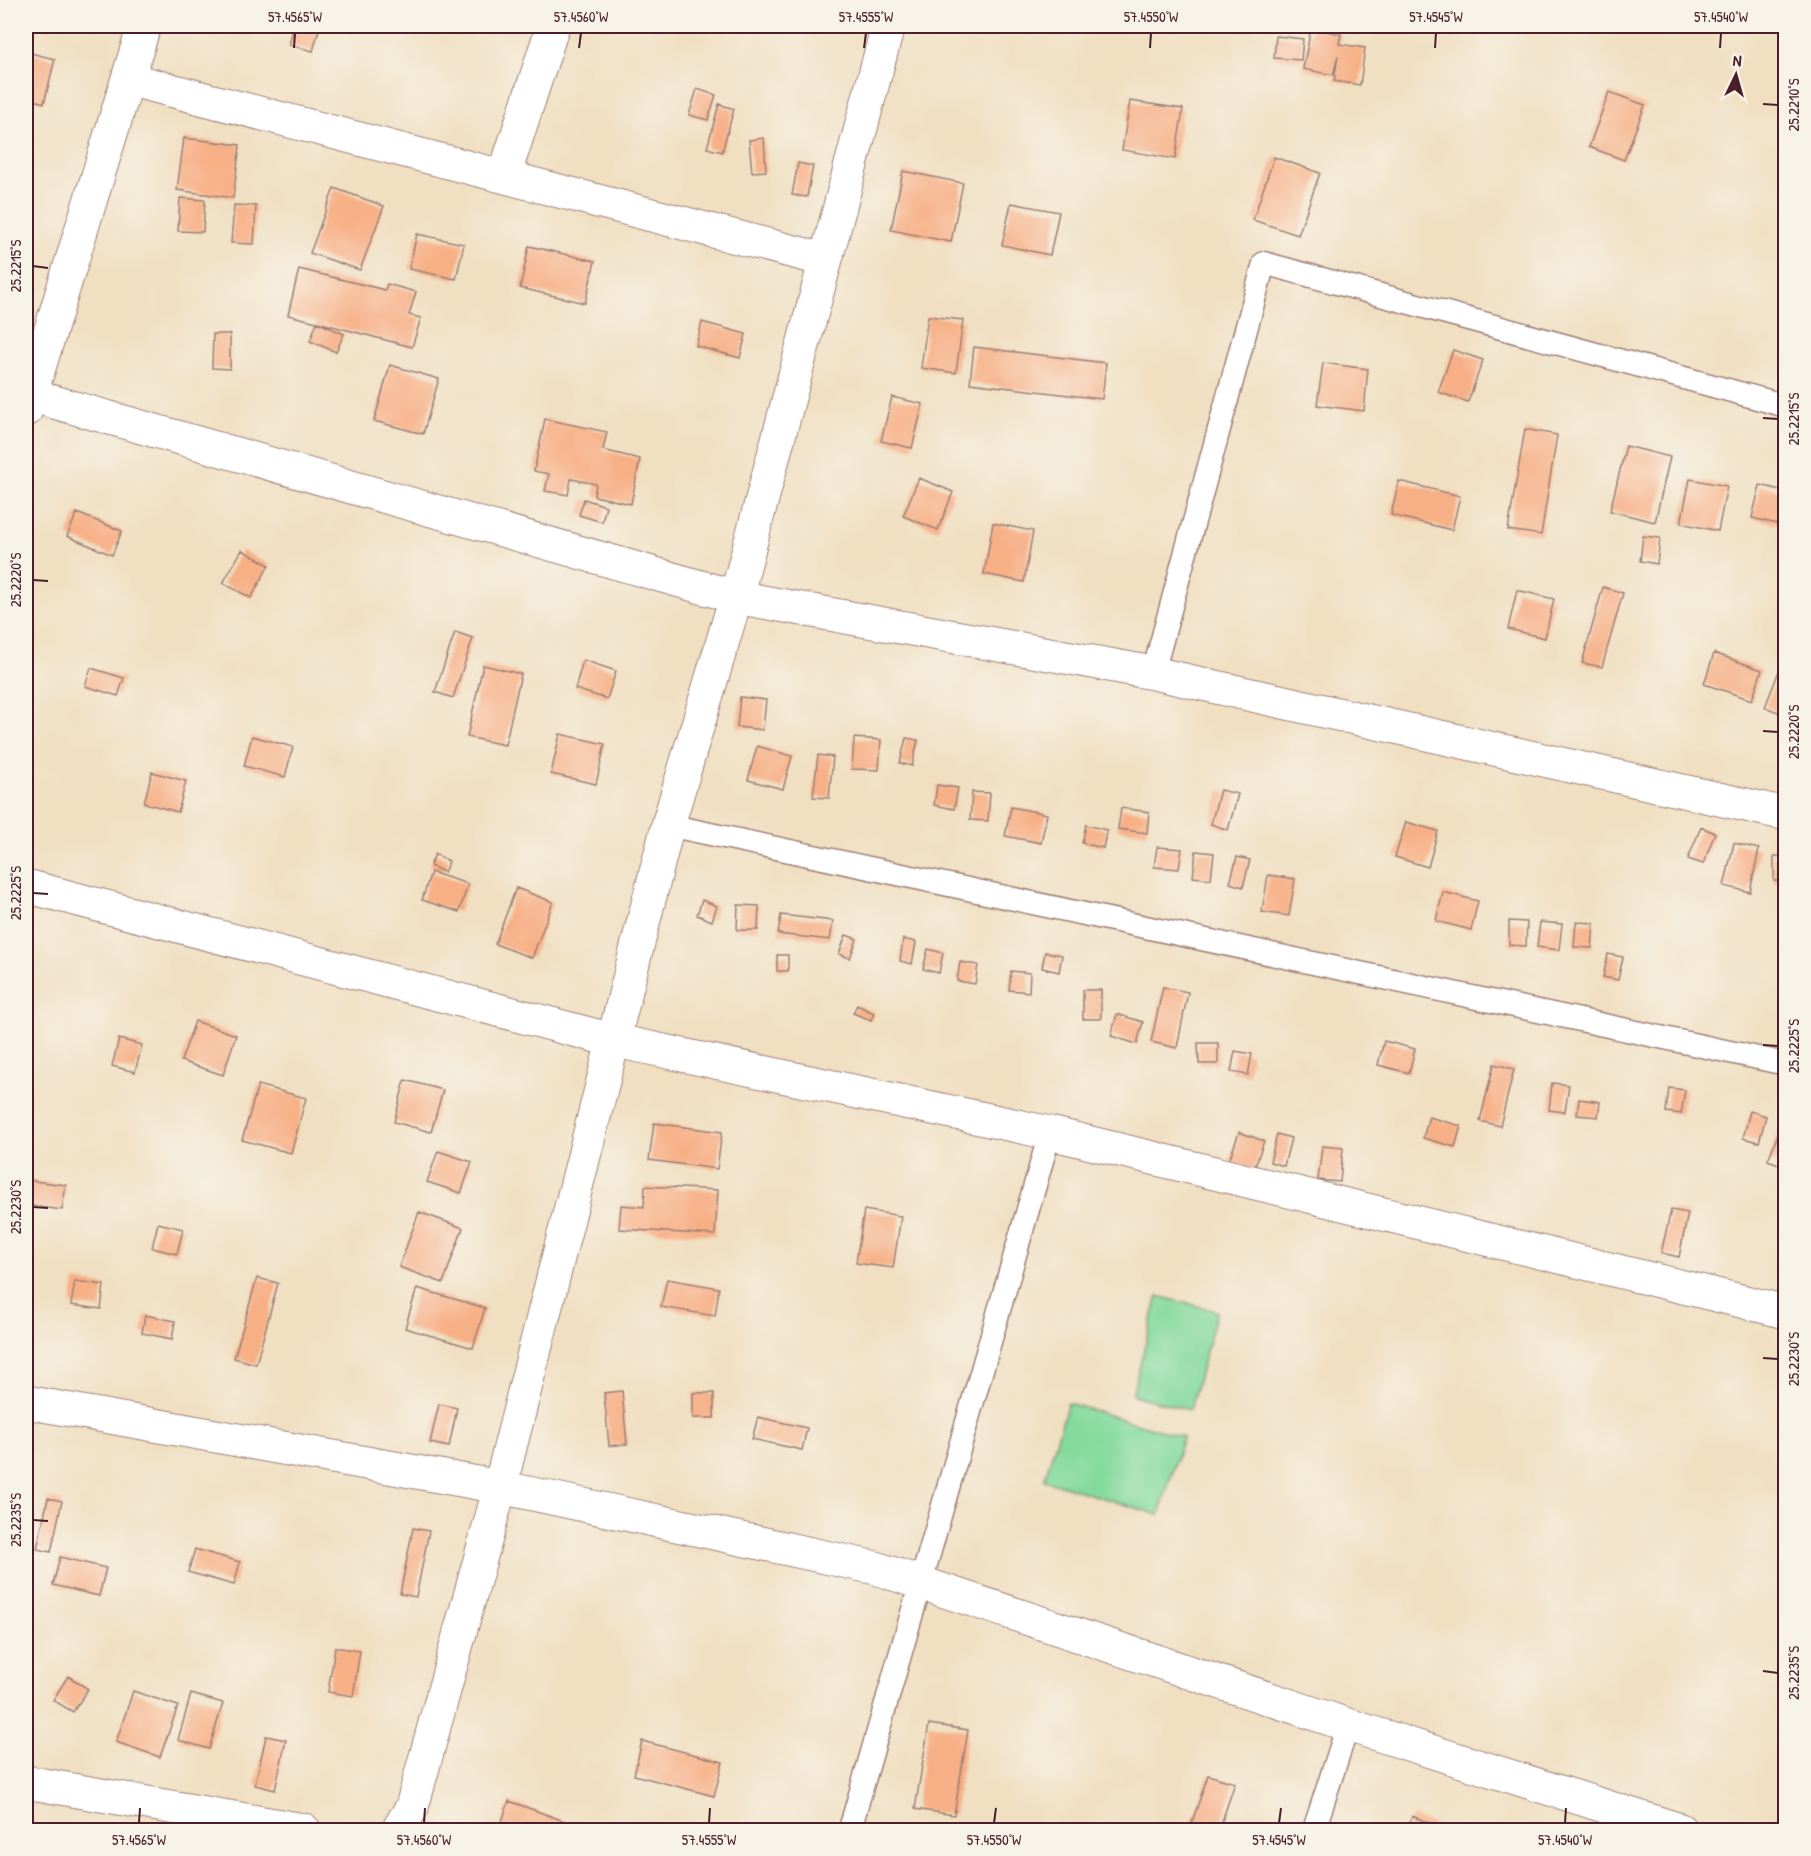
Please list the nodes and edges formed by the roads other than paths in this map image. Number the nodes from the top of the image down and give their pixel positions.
1 (144, 26) edge
2 (553, 26) edge
3 (888, 26) edge
4 (128, 79) junction
5 (504, 176) junction
6 (825, 260) junction
7 (27, 400) edge
8 (1785, 406) edge
9 (736, 597) junction
10 (1153, 673) junction
11 (1785, 814) edge
12 (668, 825) junction
13 (26, 886) edge
14 (612, 1040) junction
15 (1785, 1064) edge
16 (1050, 1132) junction
17 (1785, 1312) edge
18 (26, 1402) edge
19 (500, 1487) junction
20 (921, 1583) junction
21 (1348, 1725) junction
22 (26, 1782) edge
23 (850, 1828) dead end
24 (303, 1830) edge
25 (398, 1830) edge
26 (1314, 1830) edge
27 (1680, 1830) edge

1 - 4 street
2 - 5 street
3 - 6 street
4 - 5 street
4 - 7 street
5 - 6 street
6 - 9 street
7 - 9 street
8 - 10 lane
9 - 10 street
9 - 12 street
10 - 11 street
12 - 14 street
12 - 15 lane
13 - 14 street
14 - 16 street
14 - 19 street
16 - 17 street
16 - 20 lane
18 - 19 street
19 - 20 street
19 - 25 street
20 - 21 street
20 - 23 lane
21 - 26 lane
21 - 27 street
22 - 24 street

